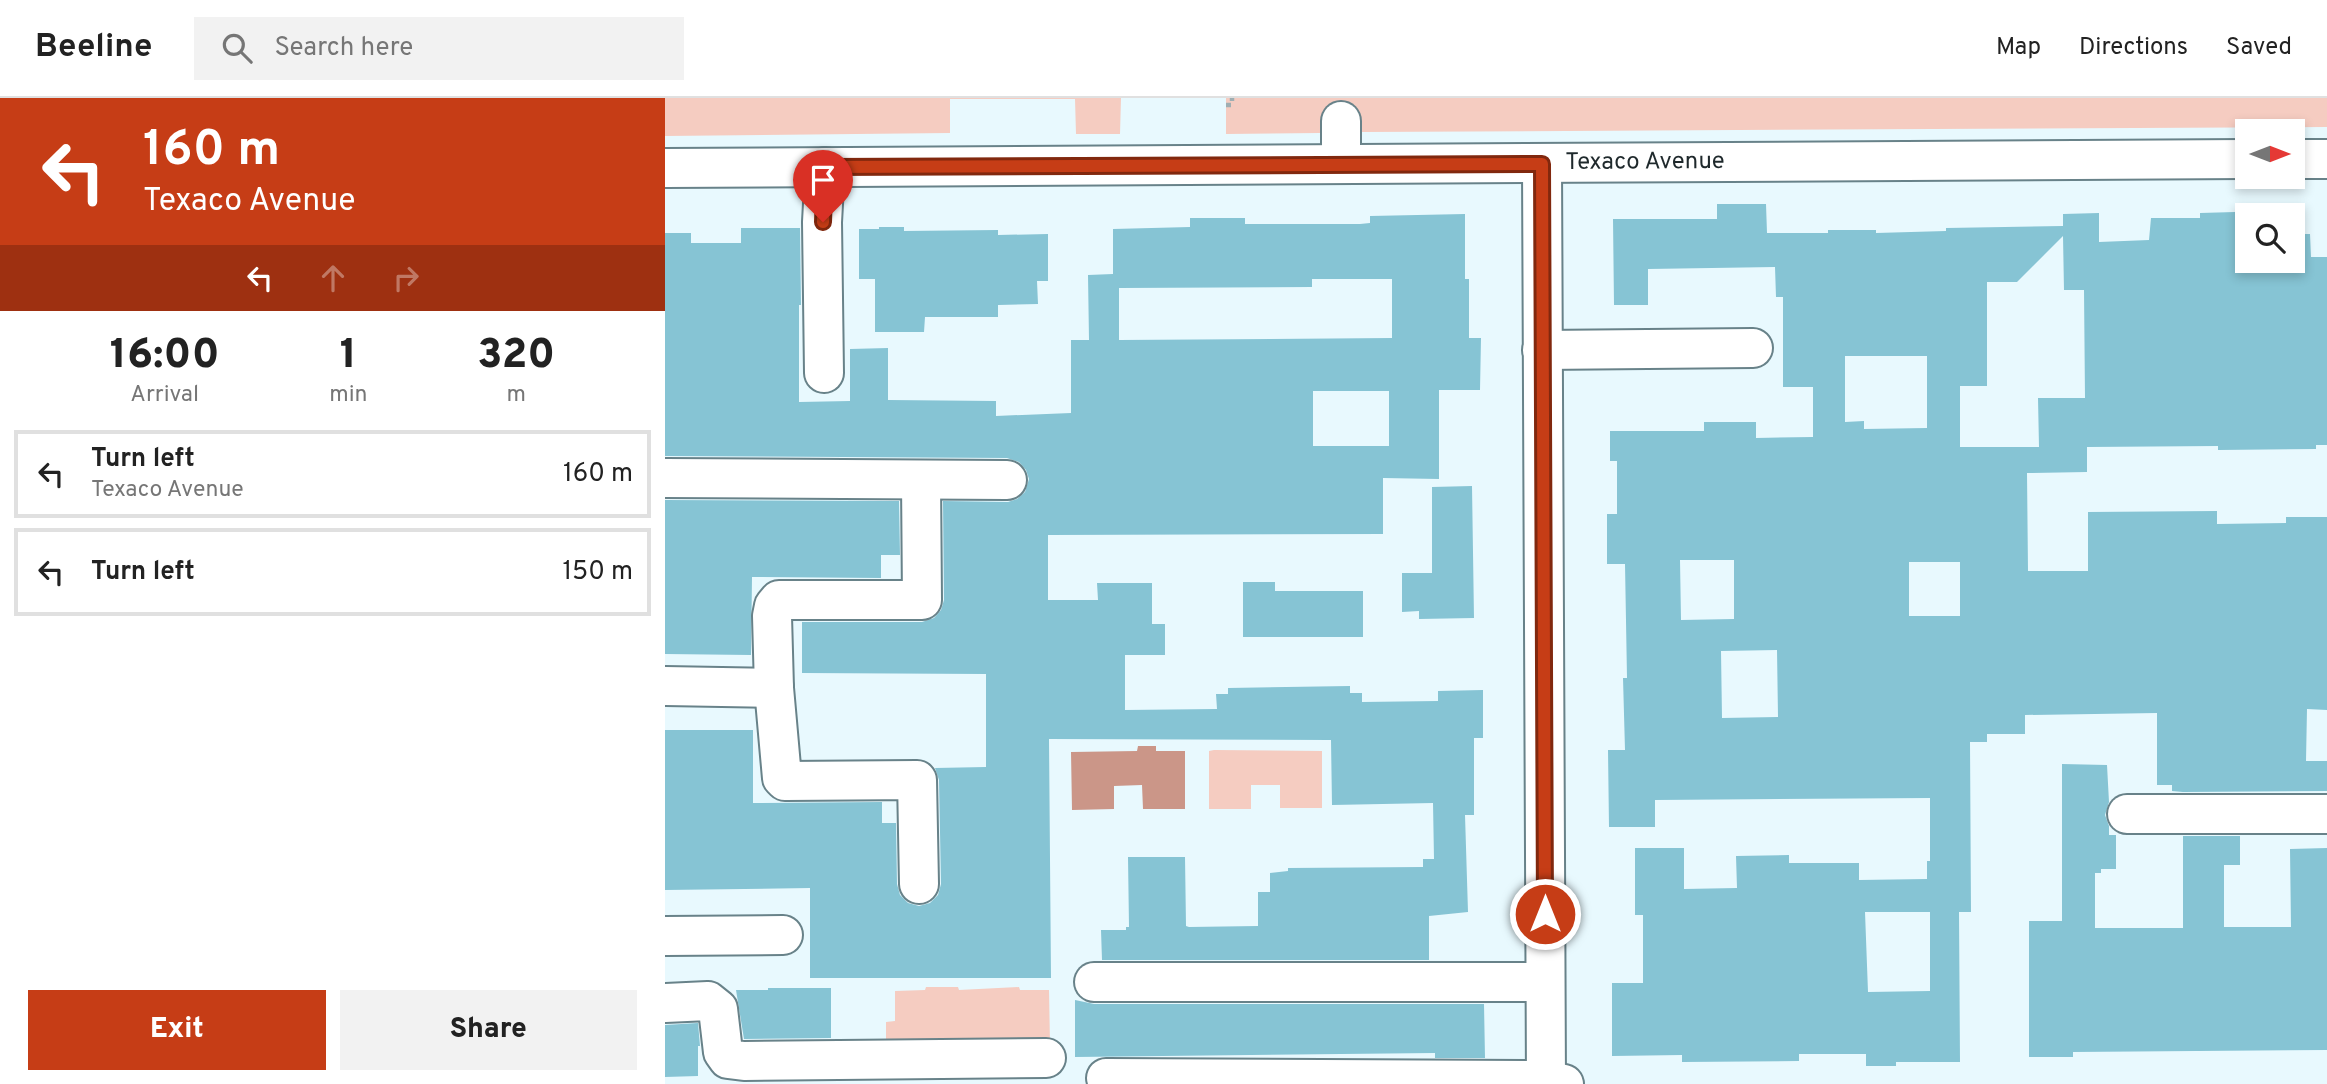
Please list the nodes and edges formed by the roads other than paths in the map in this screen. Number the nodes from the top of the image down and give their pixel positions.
1 (1341, 121) dead end
2 (2235, 159) edge
3 (2305, 159) edge
4 (2327, 159) edge
5 (1341, 164) junction
6 (1542, 164) junction
7 (825, 167) junction
8 (665, 168) edge
9 (1753, 348) dead end
10 (1542, 350) junction
11 (824, 373) dead end
12 (665, 478) edge
13 (921, 480) junction
14 (1007, 480) dead end
15 (665, 686) edge
16 (774, 688) junction
17 (2127, 814) dead end
18 (2327, 814) edge
19 (919, 884) dead end
20 (783, 934) dead end
21 (665, 936) edge
22 (1094, 982) dead end
23 (1545, 982) junction
24 (665, 1003) edge
25 (1046, 1058) dead end
26 (1106, 1078) dead end
27 (1552, 1083) edge

1 - 5 street
2 - 6 street, Texaco Avenue
3 - 4 street
5 - 6 street, Texaco Avenue
5 - 7 street, Texaco Avenue
6 - 10 street
7 - 8 street, Texaco Avenue
7 - 11 street
9 - 10 street
10 - 23 street
12 - 13 street
13 - 14 street
13 - 16 street
15 - 16 street
16 - 19 street
17 - 18 street
20 - 21 street
22 - 23 street
23 - 27 street
24 - 25 street
26 - 27 street

